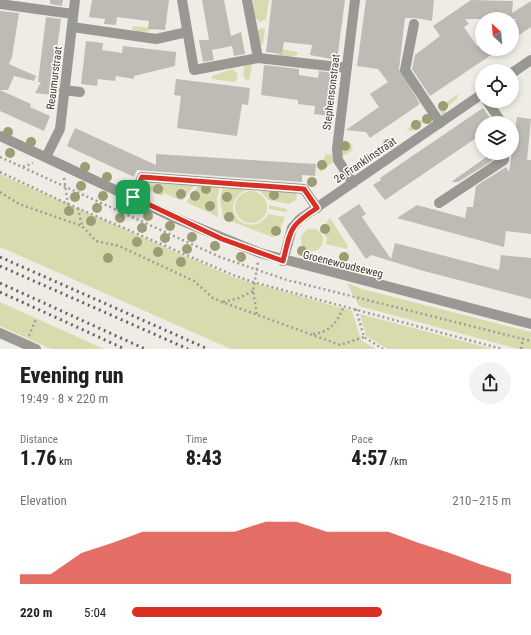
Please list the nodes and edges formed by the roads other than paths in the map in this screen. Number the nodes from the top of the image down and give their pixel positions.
1 (75, 0) edge
2 (182, 0) edge
3 (247, 0) edge
4 (355, 0) edge
5 (0, 4) edge
6 (74, 14) junction
7 (414, 24) dead end
8 (72, 27) junction
9 (187, 32) junction
10 (258, 58) junction
11 (531, 60) edge
12 (346, 68) junction
13 (519, 68) edge
14 (64, 90) junction
15 (80, 92) dead end
16 (475, 99) edge
17 (440, 123) junction
18 (0, 136) edge
19 (46, 157) junction
20 (504, 160) edge
21 (353, 183) junction
22 (133, 197) junction
23 (438, 203) dead end
24 (317, 208) junction
25 (283, 261) junction
26 (531, 324) edge
27 (0, 333) edge
28 (36, 349) edge

1 - 6 street, Reaumurstraat
2 - 9 street
3 - 10 street
4 - 12 street, Stephensonstraat
5 - 6 street
6 - 8 street, Reaumurstraat
7 - 17 street
8 - 9 street
8 - 14 street, Reaumurstraat
9 - 10 street
10 - 12 street
11 - 13 street
12 - 21 street, Stephensonstraat
14 - 15 street
14 - 19 street, Reaumurstraat
16 - 17 street, 2e Franklinstraat
17 - 21 street, 2e Franklinstraat
18 - 19 street, Groenewoudseweg
19 - 22 street, Groenewoudseweg
20 - 23 street
21 - 24 street, 2e Franklinstraat
22 - 24 street
22 - 25 street, Groenewoudseweg
24 - 25 street, 2e Franklinstraat
25 - 26 street, Groenewoudseweg
27 - 28 street

